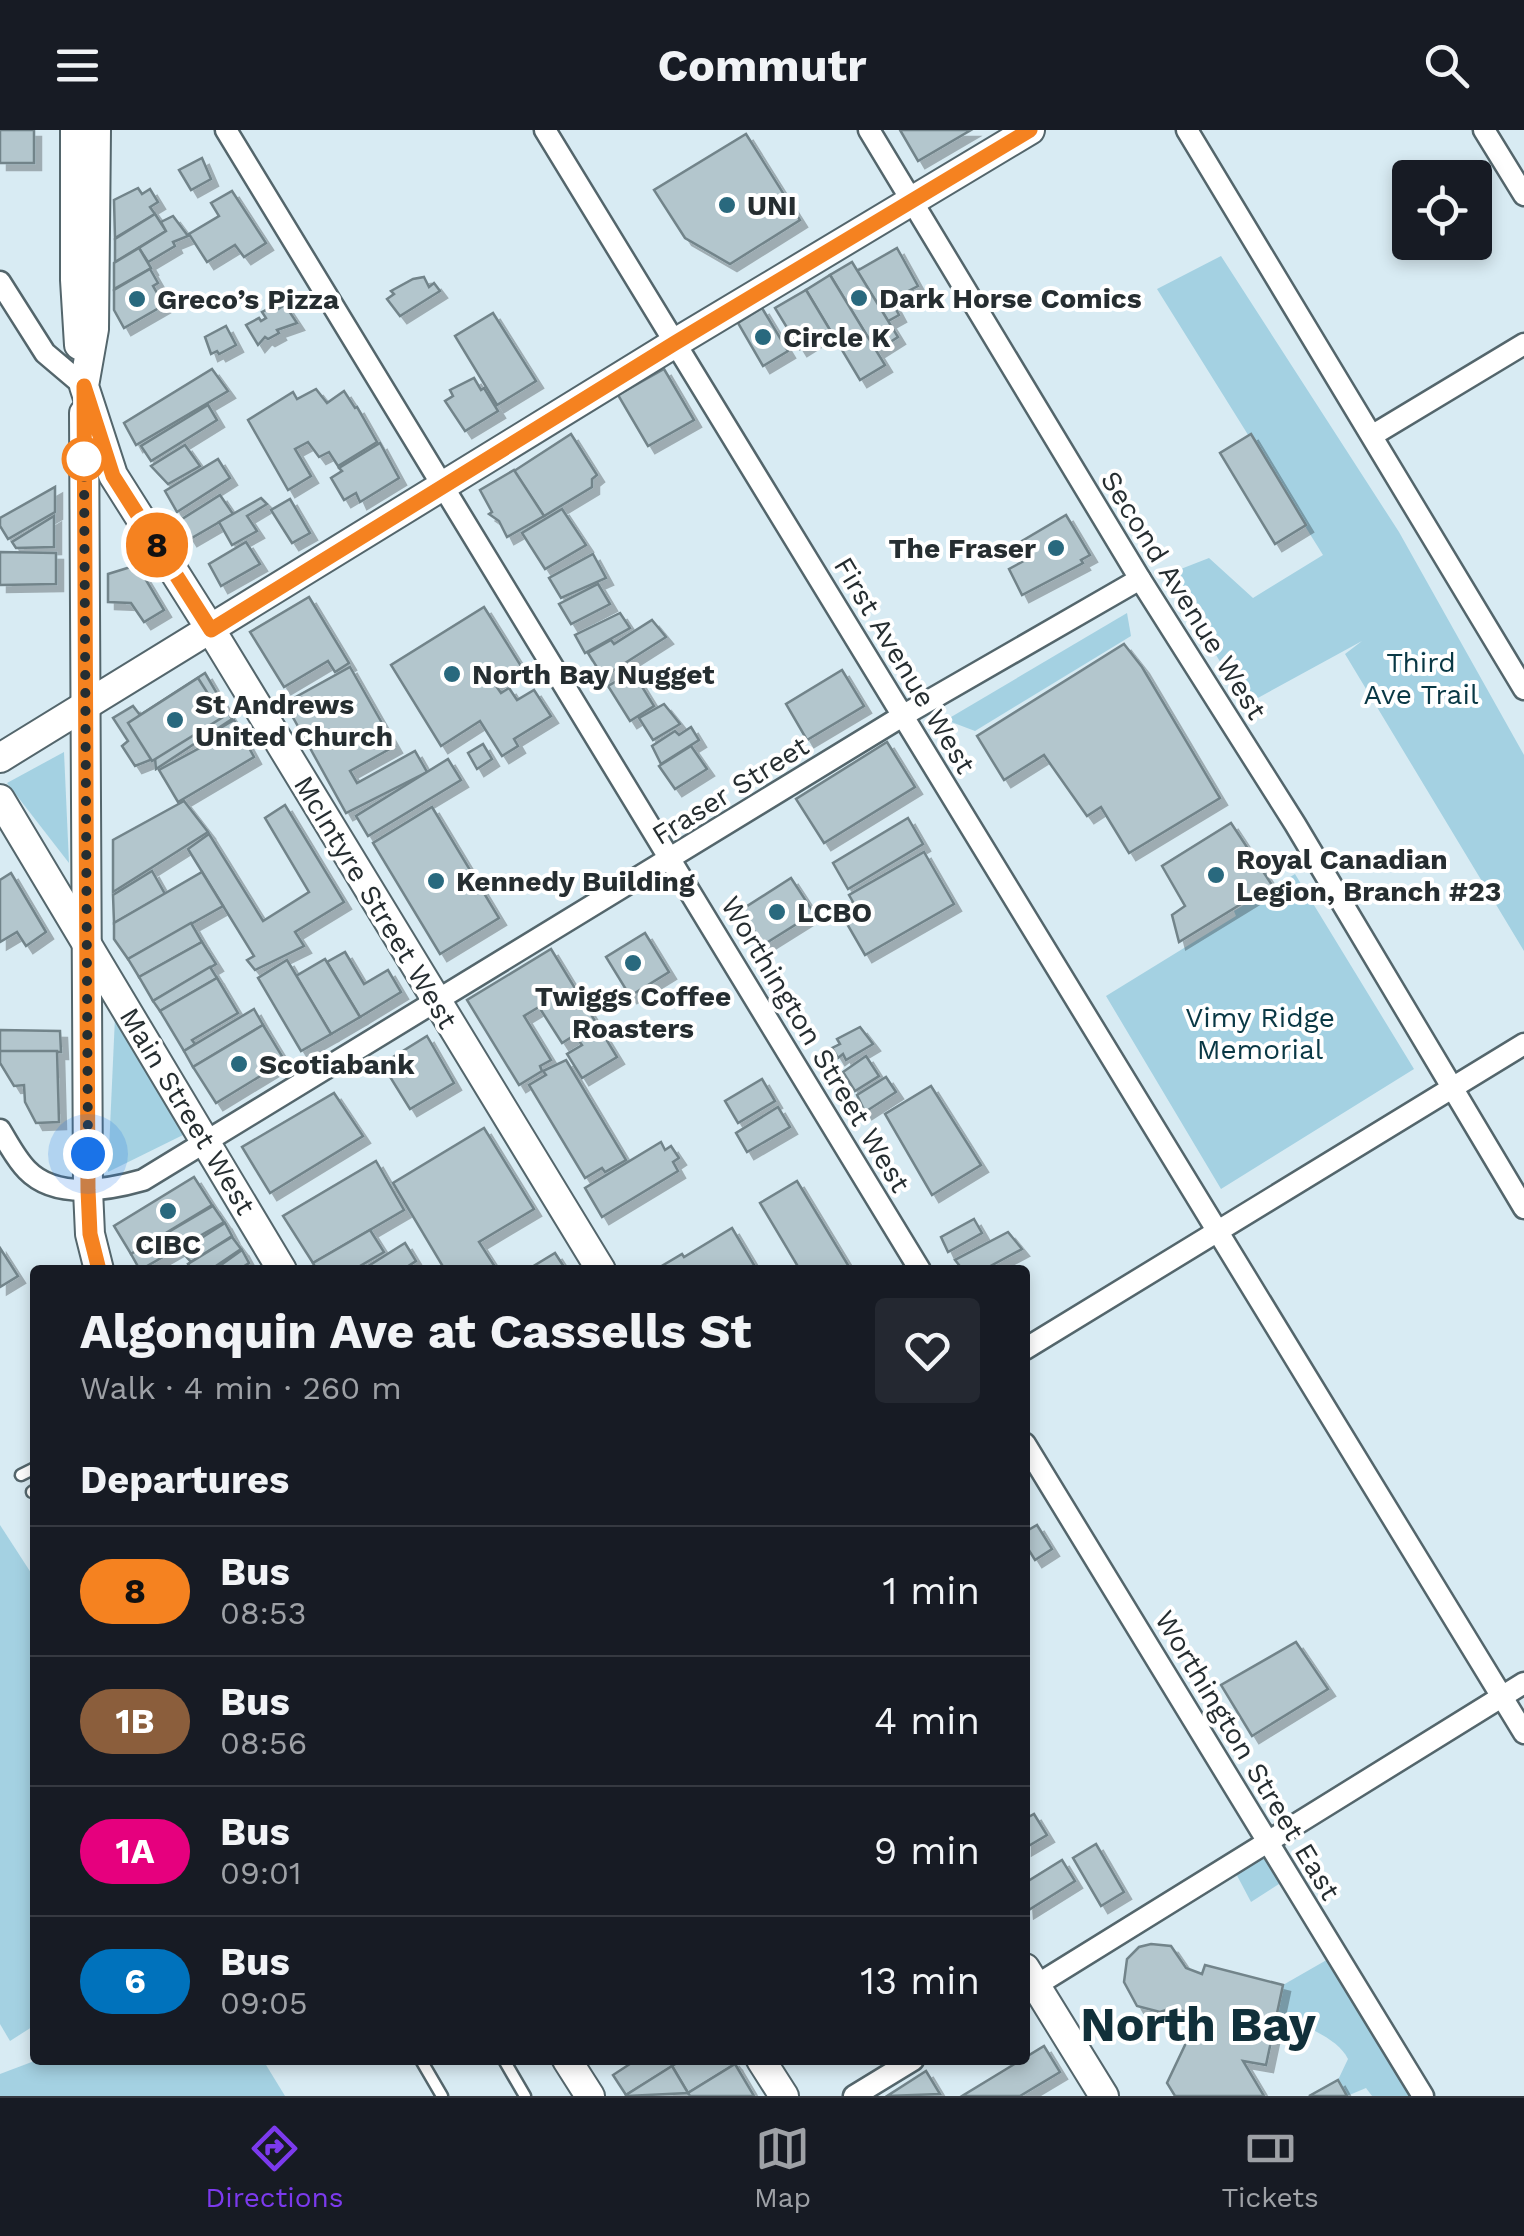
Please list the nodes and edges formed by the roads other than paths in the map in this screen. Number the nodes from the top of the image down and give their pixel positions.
1 (75, 130) edge
2 (96, 130) edge
3 (226, 130) edge
4 (546, 130) edge
5 (868, 130) edge
6 (1030, 130) edge
7 (1187, 130) edge
8 (1484, 130) edge
9 (1524, 195) edge
10 (912, 202) junction
11 (1, 285) edge
12 (675, 343) junction
13 (1524, 344) edge
14 (84, 386) junction
15 (1373, 435) junction
16 (444, 487) junction
17 (1140, 579) junction
18 (211, 630) junction
19 (1524, 689) edge
20 (85, 706) junction
21 (904, 714) junction
22 (0, 758) edge
23 (0, 799) edge
24 (672, 858) junction
25 (89, 944) junction
26 (437, 1002) junction
27 (1524, 1044) edge
28 (1451, 1089) junction
29 (0, 1130) edge
30 (207, 1143) junction
31 (88, 1190) junction
32 (1524, 1208) edge
33 (1218, 1230) junction
34 (98, 1265) edge
35 (279, 1265) edge
36 (598, 1265) edge
37 (917, 1265) edge
38 (1030, 1346) edge
39 (1030, 1452) edge
40 (30, 1470) edge
41 (21, 1475) dead end
42 (1524, 1683) edge
43 (1502, 1696) junction
44 (1524, 1733) edge
45 (1270, 1844) junction
46 (1030, 1981) edge
47 (1030, 1985) edge
48 (424, 2065) edge
49 (507, 2065) edge
50 (570, 2065) edge
51 (764, 2065) edge
52 (905, 2065) edge
53 (442, 2096) edge
54 (525, 2096) edge
55 (590, 2096) edge
56 (784, 2096) edge
57 (854, 2096) edge
58 (1104, 2096) edge
59 (1423, 2096) edge

1 - 14 main road
2 - 14 main road
3 - 16 street, Worthington Street West
4 - 12 street, First Avenue West
5 - 10 street, Second Avenue West
6 - 10 main road
7 - 15 street
8 - 9 street
10 - 12 main road
10 - 17 street, Second Avenue West
11 - 14 street
12 - 16 main road
12 - 21 street, First Avenue West
13 - 15 street
14 - 18 main road, McIntyre Street West
14 - 20 main road
15 - 19 street
16 - 18 main road
16 - 24 street, Worthington Street West
17 - 21 street, Fraser Street
17 - 28 street, Second Avenue West
18 - 20 main road
18 - 26 main road, McIntyre Street West
20 - 22 main road
20 - 25 main road
21 - 24 street, Fraser Street
21 - 33 street, First Avenue West
23 - 25 main road, Main Street West
24 - 26 street, Fraser Street
24 - 37 street, Worthington Street West
25 - 30 main road, Main Street West
25 - 31 main road
26 - 30 street, Fraser Street
26 - 36 main road, McIntyre Street West
27 - 28 street
28 - 32 street, Second Avenue West
28 - 33 street
29 - 31 street
30 - 31 street, Fraser Street
30 - 35 main road, Main Street West
31 - 34 main road
33 - 38 street
33 - 43 street, First Avenue West
39 - 45 street, Worthington Street East
40 - 41 lane
42 - 43 street
43 - 44 street, First Avenue West
43 - 45 street
45 - 46 street
45 - 59 street, Worthington Street East
47 - 58 main road
48 - 53 lane
49 - 54 lane
50 - 55 main road
51 - 56 main road
52 - 57 street

